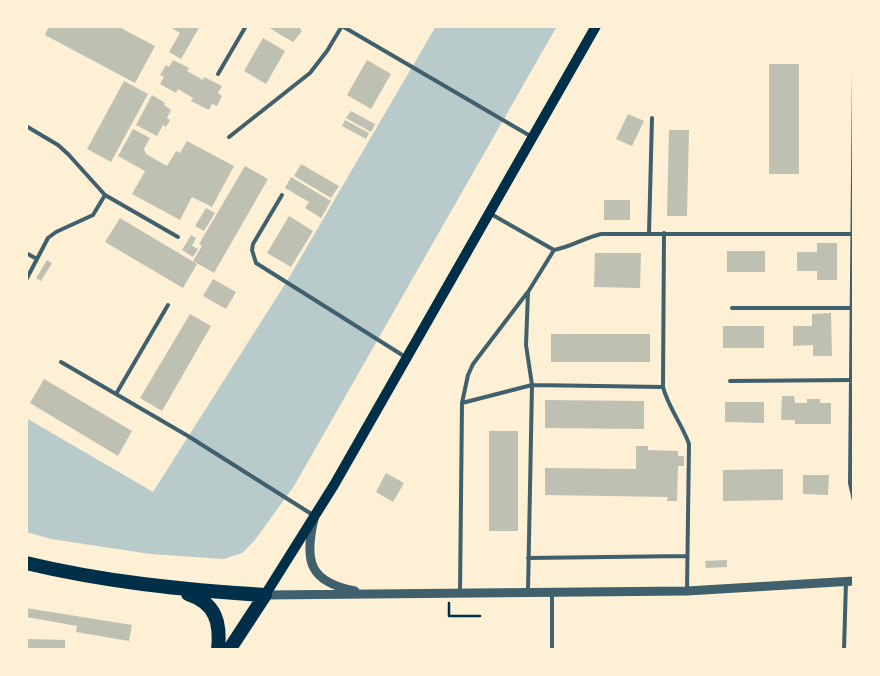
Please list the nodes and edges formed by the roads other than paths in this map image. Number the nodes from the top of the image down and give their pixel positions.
1 (246, 26) edge
2 (342, 26) edge
3 (596, 26) edge
4 (854, 70) edge
5 (218, 74) dead end
6 (652, 118) dead end
7 (853, 120) edge
8 (26, 126) edge
9 (229, 137) dead end
10 (532, 137) junction
11 (282, 194) dead end
12 (105, 195) junction
13 (489, 213) junction
14 (649, 233) junction
15 (664, 233) junction
16 (853, 234) edge
17 (178, 237) dead end
18 (554, 250) junction
19 (26, 253) edge
20 (37, 259) junction
21 (26, 280) edge
22 (528, 292) junction
23 (168, 305) dead end
24 (732, 308) dead end
25 (853, 308) edge
26 (408, 358) junction
27 (61, 362) dead end
28 (730, 380) dead end
29 (852, 380) edge
30 (532, 385) junction
31 (663, 387) junction
32 (116, 394) junction
33 (462, 403) junction
34 (852, 451) edge
35 (854, 501) edge
36 (315, 516) junction
37 (687, 556) junction
38 (528, 558) junction
39 (26, 563) edge
40 (850, 581) edge
41 (174, 589) junction
42 (687, 591) junction
43 (552, 593) junction
44 (460, 594) junction
45 (528, 594) junction
46 (265, 595) junction
47 (375, 595) junction
48 (218, 650) edge
49 (229, 650) edge
50 (552, 650) edge
51 (844, 650) edge

1 - 5 lane
2 - 9 lane
2 - 10 lane
3 - 10 main road
4 - 7 lane
6 - 14 lane
7 - 16 lane
8 - 12 lane
10 - 13 main road
11 - 26 lane
12 - 17 lane
12 - 20 lane
13 - 18 lane
13 - 26 main road
14 - 15 lane
14 - 18 lane
15 - 16 lane
15 - 31 lane
16 - 25 lane
18 - 22 lane
19 - 20 lane
20 - 21 lane
22 - 30 lane
22 - 33 lane
23 - 32 lane
24 - 25 lane
25 - 29 lane
26 - 36 main road
27 - 32 lane
28 - 29 lane
29 - 34 lane
30 - 31 lane
30 - 33 lane
30 - 38 lane
31 - 37 lane
32 - 36 lane
33 - 44 lane
34 - 35 lane
36 - 46 main road
36 - 47 street
37 - 38 lane
37 - 42 lane
38 - 45 lane
39 - 41 highway
40 - 42 street
40 - 51 lane
41 - 46 highway
41 - 48 highway
42 - 43 street
43 - 45 street
43 - 50 lane
44 - 45 street
44 - 47 street
46 - 47 street
46 - 49 highway

